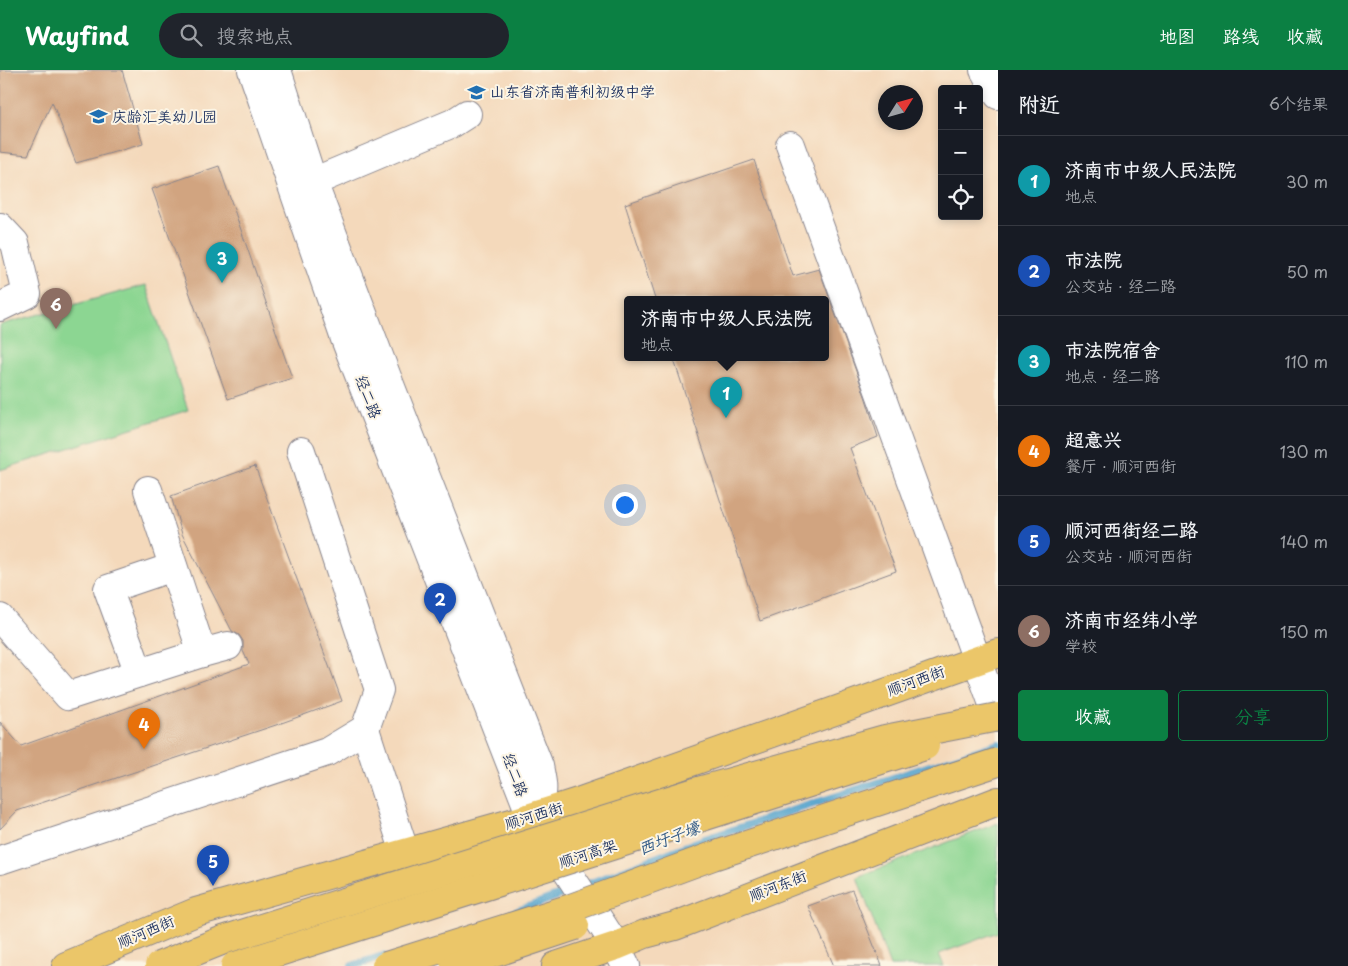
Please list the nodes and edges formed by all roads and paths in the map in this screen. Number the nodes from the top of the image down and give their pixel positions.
1 (252, 70) edge
2 (277, 70) edge
3 (984, 70) edge
4 (998, 95) edge
5 (467, 114) dead end
6 (790, 145) dead end
7 (313, 182) junction
8 (0, 227) edge
9 (0, 307) edge
10 (301, 452) dead end
11 (148, 490) dead end
12 (173, 567) junction
13 (0, 618) edge
14 (228, 646) dead end
15 (202, 653) junction
16 (988, 656) edge
17 (138, 673) junction
18 (998, 718) edge
19 (365, 729) junction
20 (998, 763) edge
21 (998, 802) edge
22 (531, 816) junction
23 (405, 853) junction
24 (0, 860) edge
25 (621, 956) edge
26 (66, 966) edge
27 (159, 966) edge
28 (235, 966) edge
29 (386, 966) edge
30 (455, 966) edge
31 (556, 966) edge
32 (636, 966) edge

1 - 22 street, 经二路
2 - 7 street, 经二路
3 - 4 street
5 - 7 street
6 - 16 street
7 - 22 street, 经二路
8 - 9 street
10 - 19 street
11 - 12 street
12 - 15 street
12 - 17 street
13 - 17 street
14 - 15 street
15 - 17 street
16 - 18 street
16 - 22 main road, 顺河西街
18 - 27 main road, bridge
18 - 28 main road, 顺河高架, bridge
19 - 23 street
19 - 24 street
20 - 29 main road, bridge
20 - 30 main road, bridge
21 - 25 main road, 顺河东街
22 - 23 main road, 顺河西街
22 - 25 street
23 - 26 main road, 顺河西街
25 - 31 main road, 顺河东街
25 - 32 street

